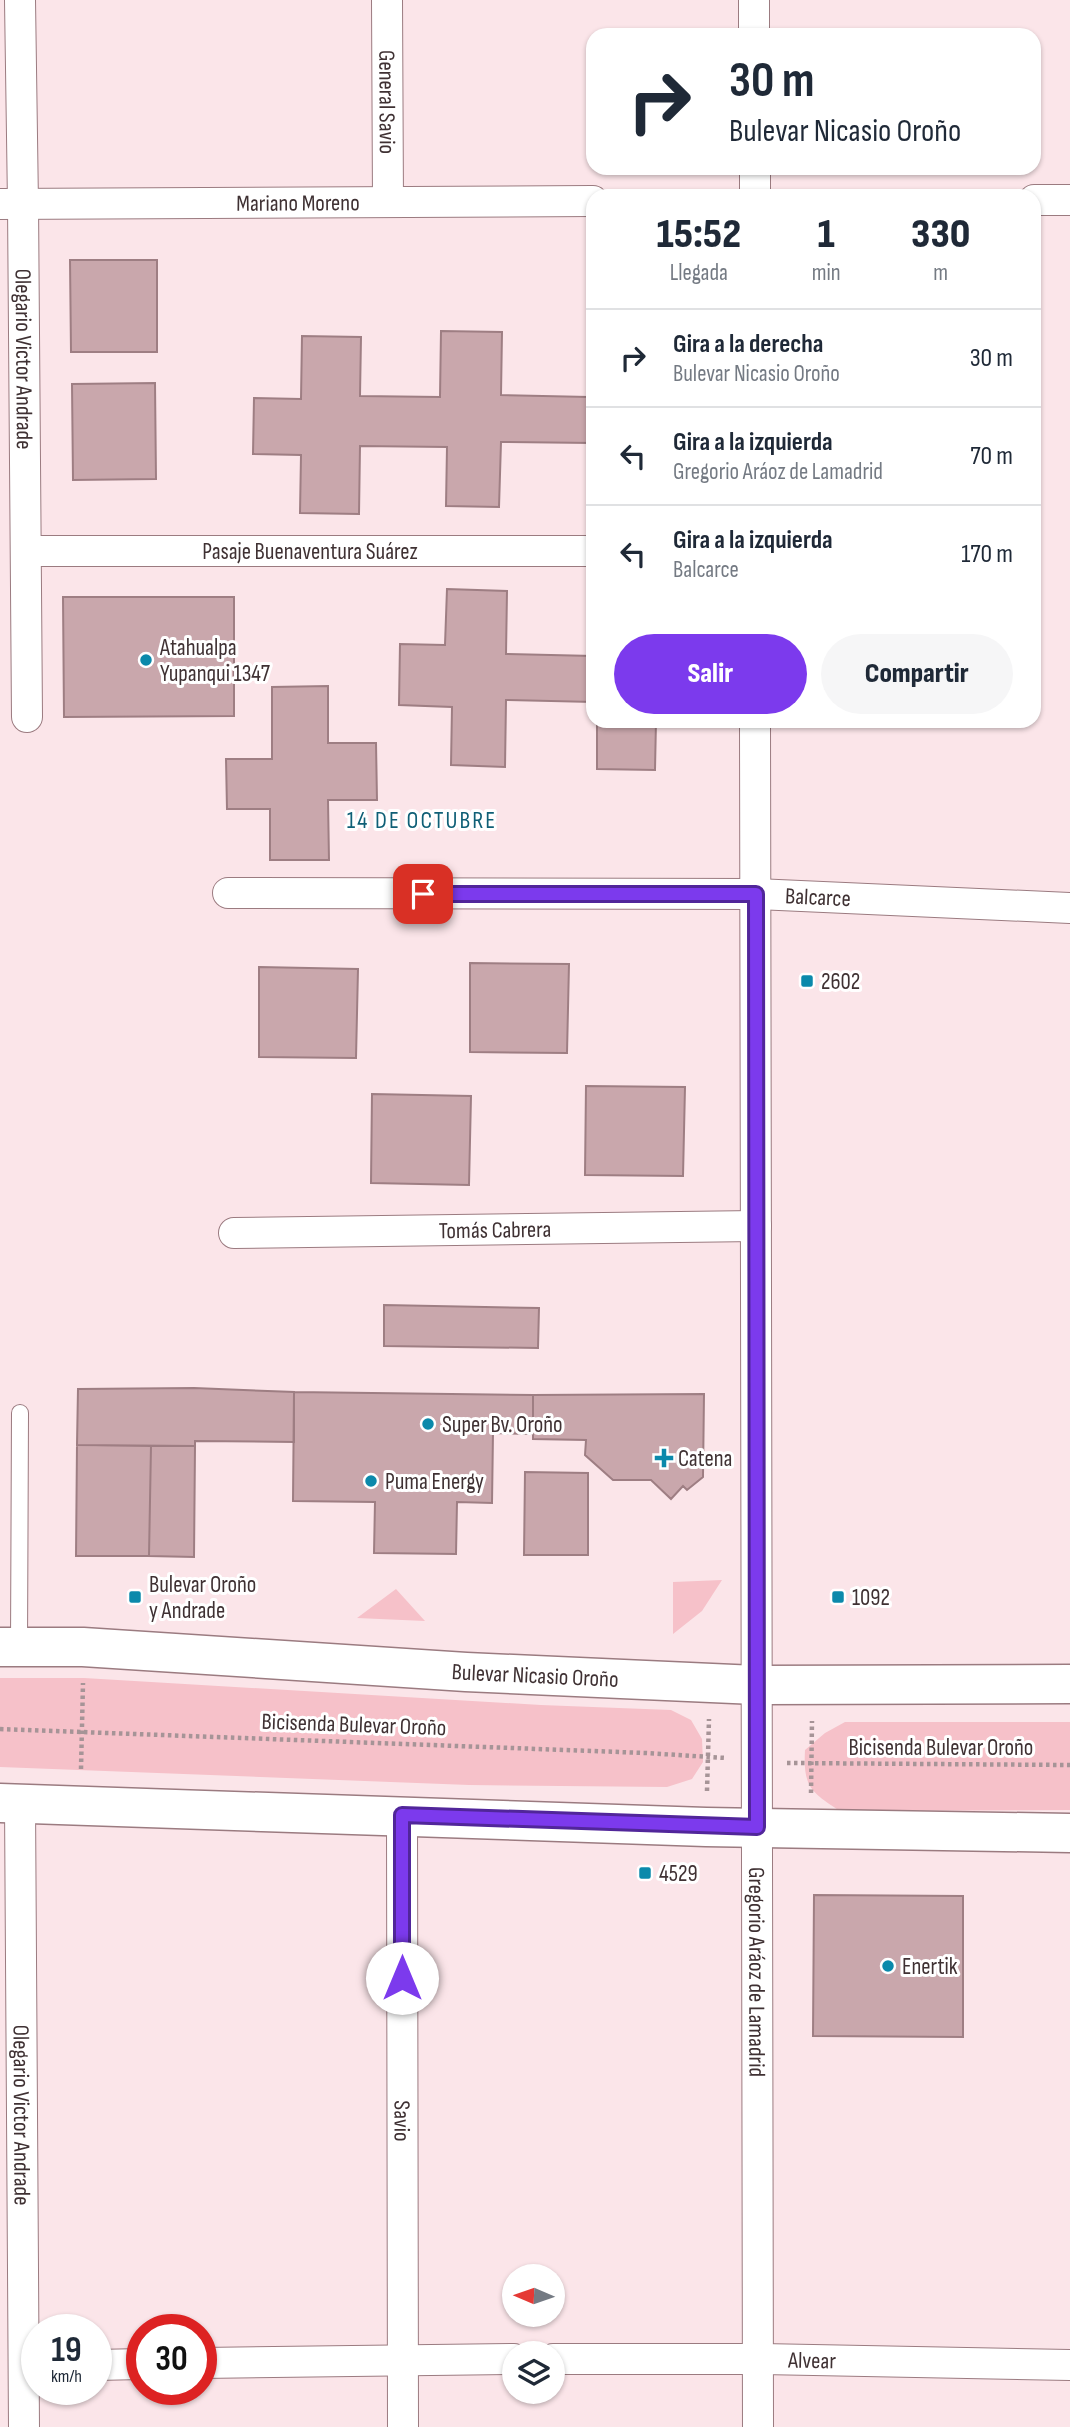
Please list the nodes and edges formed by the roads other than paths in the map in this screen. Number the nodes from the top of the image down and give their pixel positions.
1 (20, 0) edge
2 (387, 0) edge
3 (754, 0) edge
4 (754, 28) edge
5 (1041, 200) edge
6 (1070, 200) edge
7 (586, 201) edge
8 (388, 202) junction
9 (12, 204) edge
10 (26, 551) junction
11 (586, 551) edge
12 (27, 717) dead end
13 (755, 728) edge
14 (228, 893) dead end
15 (756, 894) junction
16 (1070, 908) edge
17 (756, 1226) junction
18 (234, 1233) dead end
19 (20, 1413) dead end
20 (9, 1647) edge
21 (1070, 1684) edge
22 (756, 1685) junction
23 (10, 1803) edge
24 (402, 1815) junction
25 (757, 1827) junction
26 (1070, 1833) edge
27 (11, 2019) edge
28 (403, 2359) junction
29 (502, 2359) edge
30 (565, 2359) edge
31 (758, 2359) junction
32 (217, 2363) edge
33 (1070, 2365) edge
34 (20, 2366) edge
35 (24, 2427) edge
36 (403, 2427) edge
37 (758, 2427) edge

1 - 9 street, Olegario Victor Andrade
2 - 8 street, General Savio
3 - 4 street
5 - 6 street
7 - 8 street, Mariano Moreno
8 - 9 street, Mariano Moreno
9 - 10 street, Olegario Victor Andrade
10 - 11 street, Pasaje Buenaventura Suárez
10 - 12 street, Olegario Victor Andrade
13 - 15 street, Gregorio Aráoz de Lamadrid
14 - 15 street, Balcarce
15 - 16 street, Balcarce
15 - 17 street, Gregorio Aráoz de Lamadrid
17 - 18 street, Tomás Cabrera
17 - 22 street, Gregorio Aráoz de Lamadrid
19 - 20 lane
20 - 22 main road, Bulevar Nicasio Oroño
21 - 22 main road, Bulevar Nicasio Oroño
22 - 25 street, Gregorio Aráoz de Lamadrid
23 - 24 main road
23 - 27 street, Olegario Victor Andrade
24 - 25 main road
24 - 28 street, Savio
25 - 26 main road
25 - 31 street, Gregorio Aráoz de Lamadrid
27 - 34 street, Olegario Victor Andrade
28 - 29 street
28 - 32 street
28 - 36 street, Savio
30 - 31 street, Alvear
31 - 33 street, Alvear
31 - 37 street, Gregorio Aráoz de Lamadrid
34 - 35 street, Olegario Victor Andrade

